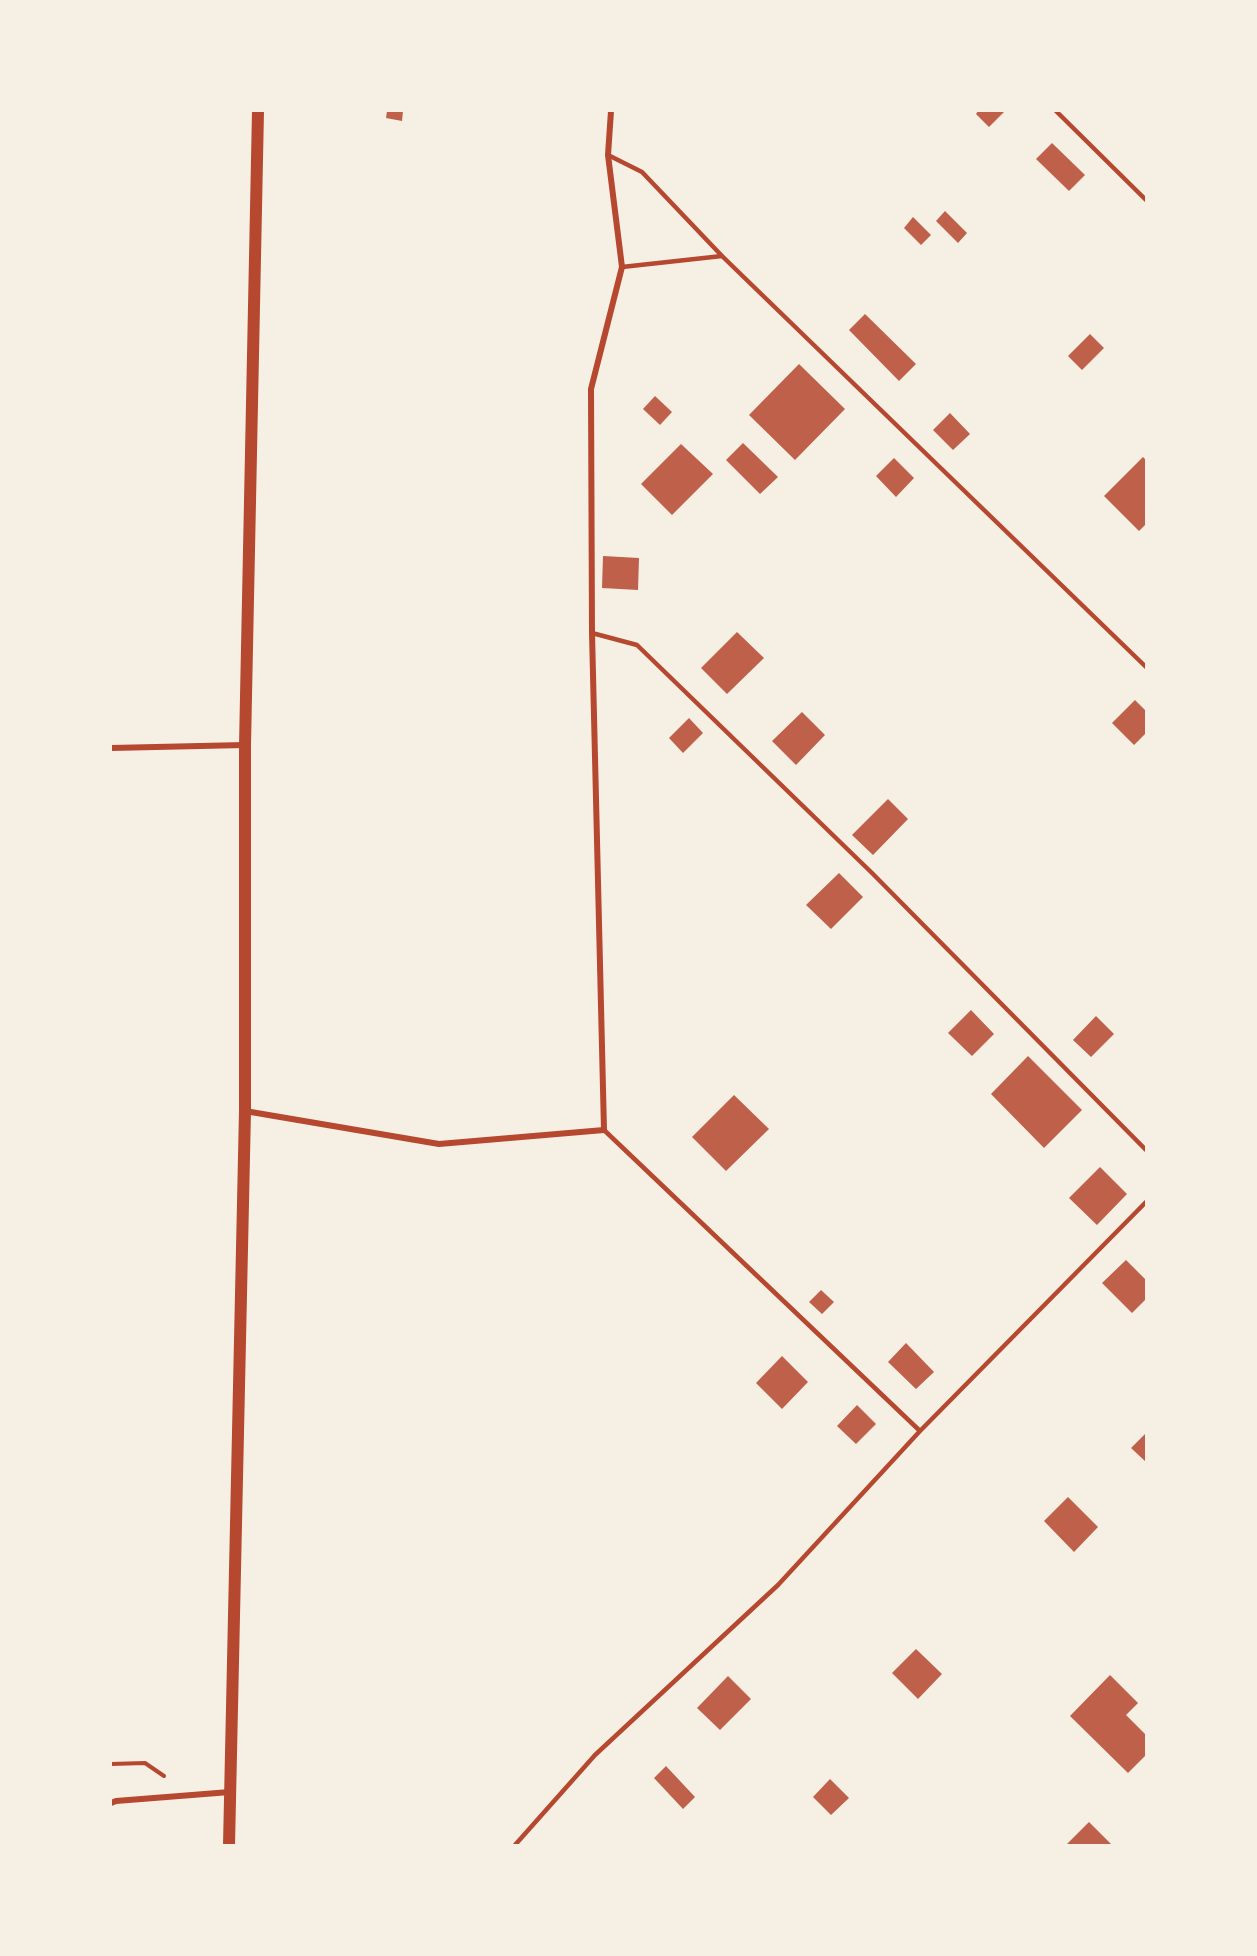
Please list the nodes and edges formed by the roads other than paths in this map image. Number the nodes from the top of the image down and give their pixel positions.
1 (258, 111) edge
2 (611, 111) edge
3 (1056, 111) edge
4 (608, 155) junction
5 (1146, 200) edge
6 (722, 256) junction
7 (622, 267) junction
8 (592, 633) junction
9 (1146, 667) edge
10 (245, 745) junction
11 (111, 748) edge
12 (245, 1111) junction
13 (604, 1130) junction
14 (1146, 1150) edge
15 (1146, 1202) edge
16 (920, 1431) junction
17 (230, 1792) junction
18 (111, 1803) edge
19 (229, 1845) edge
20 (515, 1845) edge

1 - 10 main road
2 - 4 street
3 - 5 lane
4 - 6 lane
4 - 7 street
6 - 7 lane
6 - 9 lane
7 - 8 street
8 - 13 street
8 - 14 lane
10 - 11 street
10 - 12 main road
12 - 13 street
12 - 17 main road
13 - 16 lane
15 - 16 lane
16 - 20 lane
17 - 18 street
17 - 19 main road

